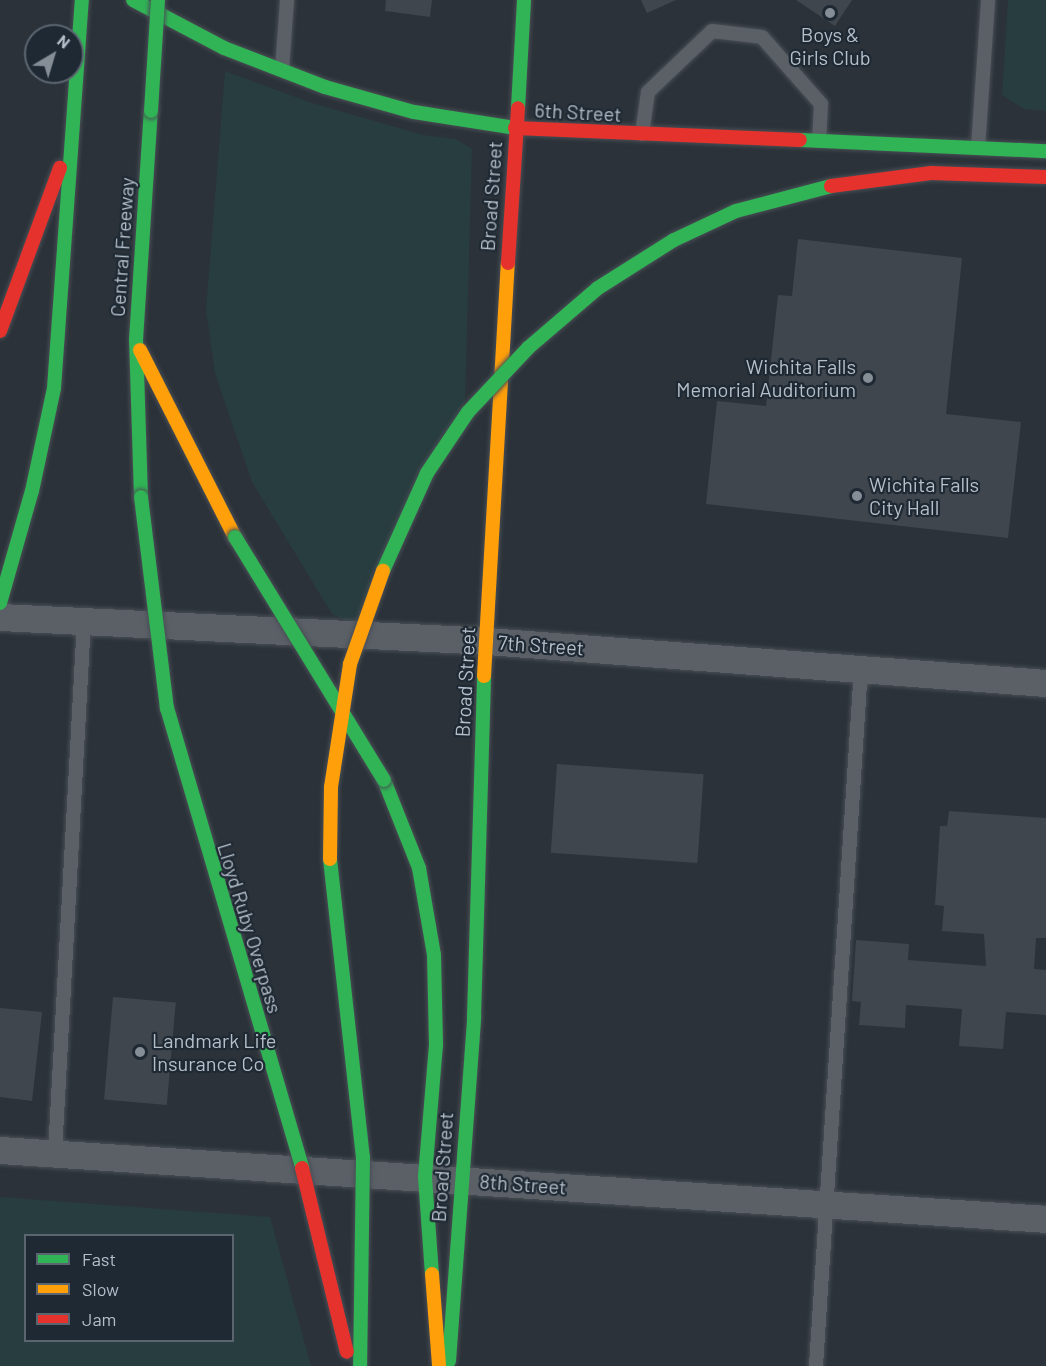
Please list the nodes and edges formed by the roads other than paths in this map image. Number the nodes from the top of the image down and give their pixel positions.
1 (82, 0) edge
2 (133, 0) edge
3 (158, 0) edge
4 (287, 0) edge
5 (524, 0) edge
6 (988, 0) edge
7 (282, 70) junction
8 (515, 128) junction
9 (73, 133) junction
10 (642, 134) junction
11 (819, 141) junction
12 (978, 148) junction
13 (1046, 151) edge
14 (1046, 177) edge
15 (0, 331) edge
16 (136, 340) junction
17 (141, 497) joint
18 (0, 603) edge
19 (0, 617) edge
20 (84, 621) junction
21 (487, 641) junction
22 (861, 669) junction
23 (1046, 683) edge
24 (0, 1150) edge
25 (55, 1153) junction
26 (425, 1177) junction
27 (460, 1180) junction
28 (826, 1204) junction
29 (1046, 1219) edge
30 (349, 1366) edge
31 (360, 1366) edge
32 (440, 1366) edge
33 (449, 1366) edge
34 (816, 1366) edge

1 - 9 main road
2 - 7 main road, 6th Street
3 - 16 main road, Central Freeway, bridge
4 - 7 lane
5 - 8 main road, Broad Street
6 - 12 lane
7 - 8 main road, 6th Street
8 - 10 main road, 6th Street
8 - 21 main road, Broad Street
9 - 15 main road
9 - 18 main road
10 - 11 main road, 6th Street
10 - 11 lane
11 - 12 main road, 6th Street
12 - 13 main road, 6th Street
14 - 31 main road, bridge
16 - 17 main road, Central Freeway
16 - 26 main road, bridge
17 - 30 main road, Lloyd Ruby Overpass, bridge
19 - 20 street, 7th Street
20 - 21 street, 7th Street
20 - 25 lane
21 - 22 street, 7th Street
21 - 27 main road, Broad Street
22 - 23 street, 7th Street
22 - 28 lane
24 - 25 street, 8th Street
25 - 26 street, 8th Street
26 - 27 street, 8th Street
26 - 32 main road
27 - 28 street, 8th Street
27 - 33 main road, Broad Street
28 - 29 street, 8th Street
28 - 34 lane

